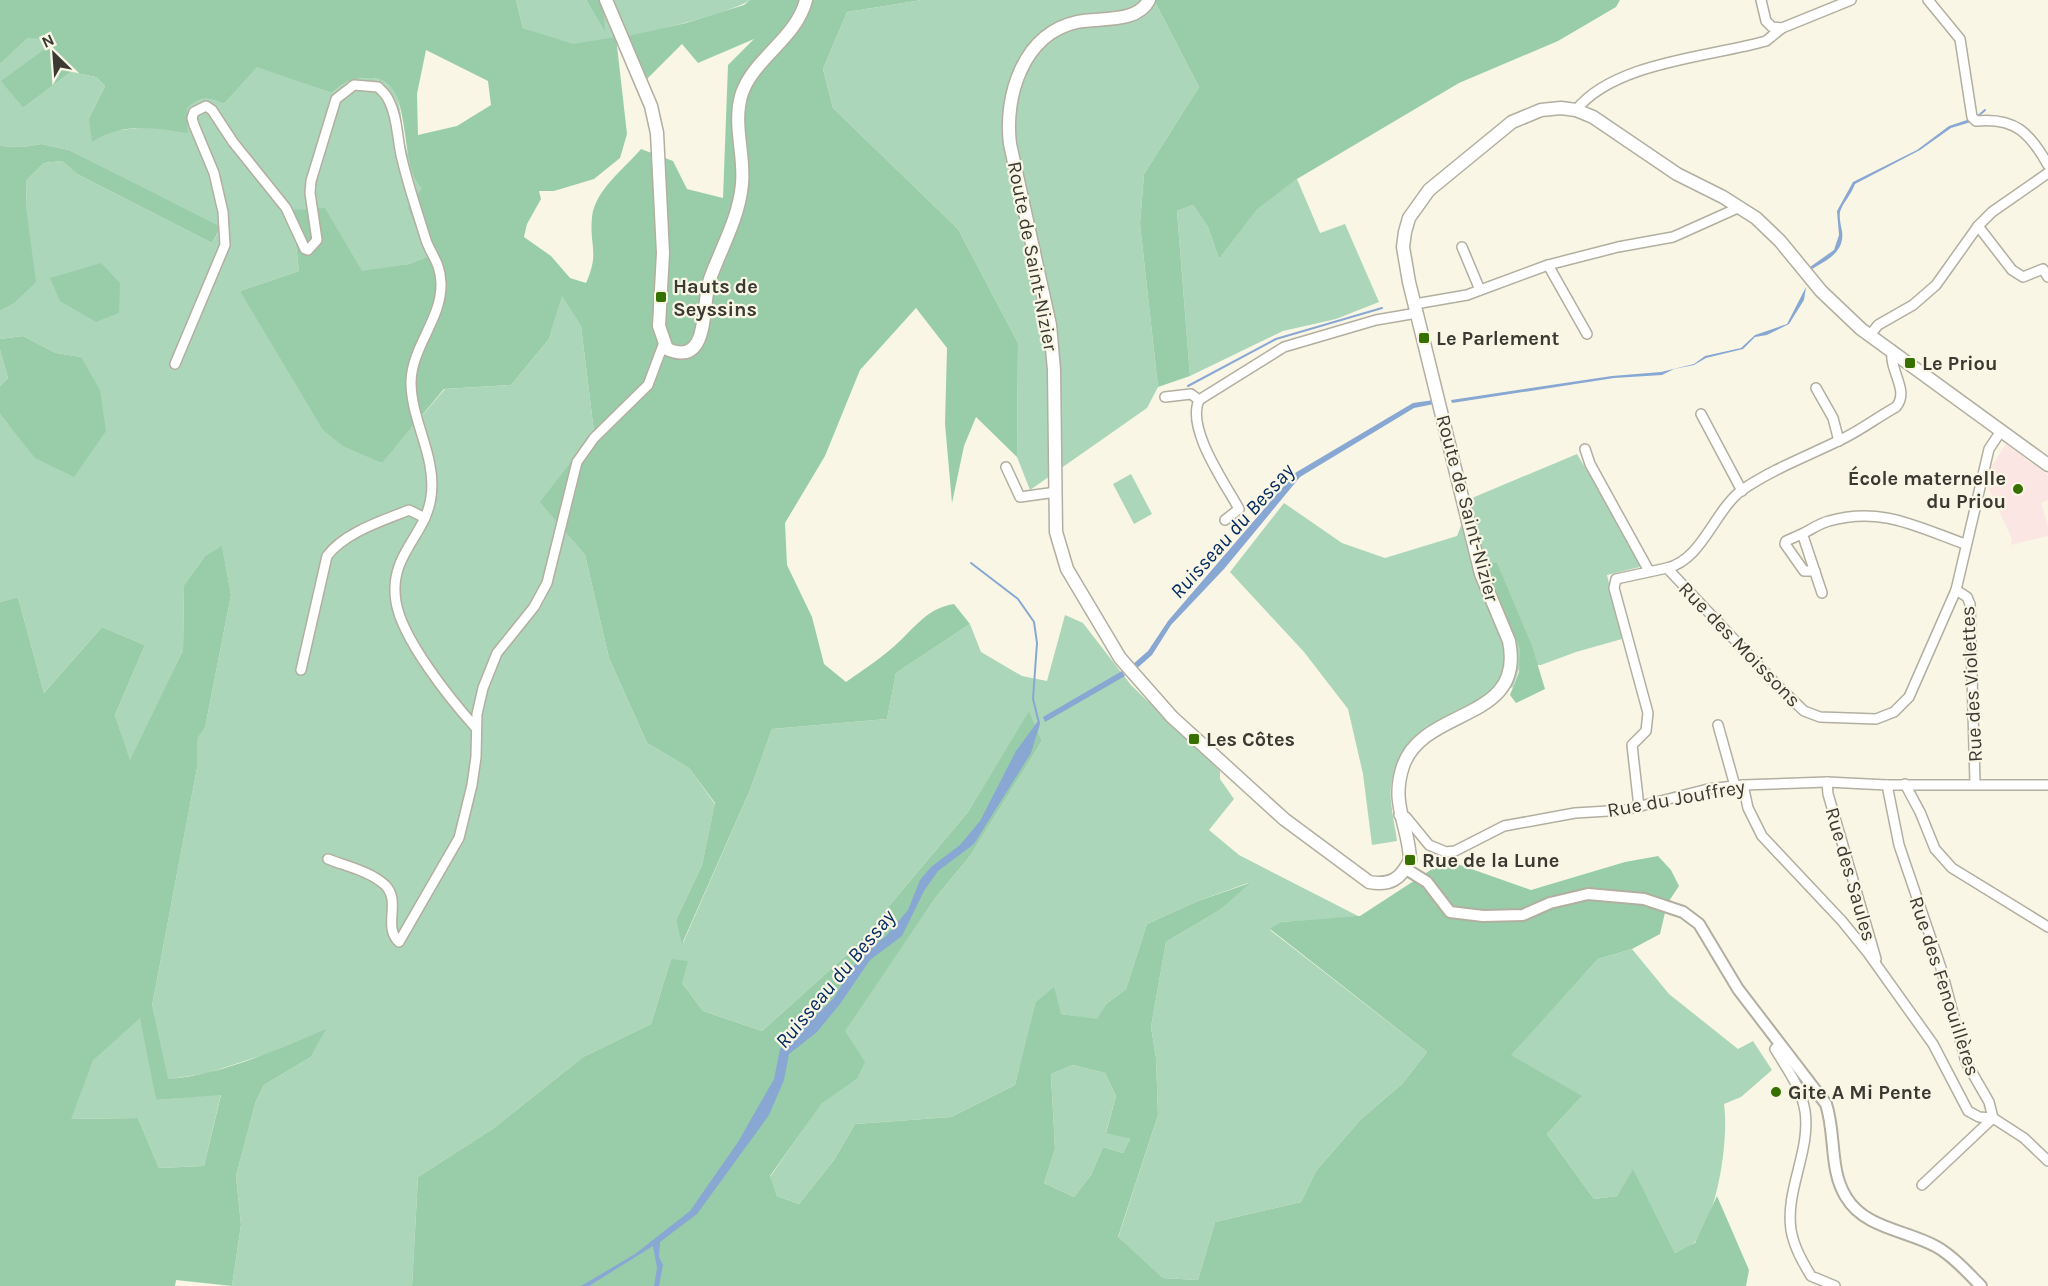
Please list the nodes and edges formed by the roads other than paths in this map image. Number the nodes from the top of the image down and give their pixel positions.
1 (606, 0) edge
2 (806, 0) edge
3 (1149, 0) edge
4 (1761, 0) edge
5 (1851, 0) edge
6 (1928, 0) edge
7 (1782, 28) junction
8 (1576, 110) junction
9 (2048, 165) edge
10 (2048, 173) edge
11 (1740, 207) junction
12 (1978, 226) junction
13 (1462, 247) dead end
14 (1548, 265) junction
15 (2048, 277) edge
16 (1480, 290) junction
17 (1416, 309) junction
18 (1587, 334) dead end
19 (1870, 335) junction
20 (663, 345) junction
21 (1892, 350) junction
22 (175, 364) dead end
23 (1816, 388) dead end
24 (1165, 397) dead end
25 (1199, 400) junction
26 (1701, 414) dead end
27 (2001, 431) junction
28 (1839, 441) junction
29 (1585, 449) dead end
30 (2048, 465) edge
31 (1006, 467) dead end
32 (1742, 491) junction
33 (1056, 492) junction
34 (426, 518) junction
35 (1225, 520) dead end
36 (1804, 533) junction
37 (1965, 544) junction
38 (1667, 568) junction
39 (1649, 571) junction
40 (1815, 571) junction
41 (1956, 590) junction
42 (1822, 593) dead end
43 (301, 670) dead end
44 (1718, 725) dead end
45 (476, 728) junction
46 (1827, 782) junction
47 (1975, 783) junction
48 (1905, 784) junction
49 (2048, 784) edge
50 (1887, 785) junction
51 (1739, 786) junction
52 (1639, 807) junction
53 (1399, 815) junction
54 (327, 859) dead end
55 (1406, 869) junction
56 (2048, 927) edge
57 (1878, 966) junction
58 (1779, 1044) junction
59 (1993, 1118) junction
60 (2048, 1161) edge
61 (1922, 1185) dead end
62 (1835, 1286) edge
63 (1982, 1286) edge

1 - 20 main road
2 - 20 main road
3 - 33 main road, Route de Saint-Nizier
4 - 7 street
5 - 7 street
6 - 9 street
7 - 8 street
8 - 11 main road, Route de Saint-Nizier
8 - 17 main road, Route de Saint-Nizier
10 - 12 street
11 - 14 street
11 - 19 main road, Route de Saint-Nizier
12 - 15 street
12 - 19 street
13 - 16 street
14 - 16 street
14 - 18 street
16 - 17 street
17 - 25 street
17 - 53 main road, Route de Saint-Nizier
19 - 21 main road, Route de Saint-Nizier
20 - 45 street
21 - 27 main road, Route de Saint-Nizier
21 - 28 street
22 - 34 street
23 - 28 street
24 - 25 street
25 - 35 street
26 - 32 street
27 - 30 main road, Route de Saint-Nizier
27 - 37 street, Rue des Moissons
28 - 32 street
29 - 39 street
31 - 33 street
32 - 38 street
33 - 55 main road, Route de Saint-Nizier
34 - 43 street
34 - 45 street
36 - 37 street
36 - 40 street
36 - 40 street
37 - 41 street, Rue des Moissons
38 - 39 street, Rue des Moissons
38 - 41 street, Rue des Moissons
39 - 52 street, Rue des Moissons
40 - 42 street
41 - 47 street, Rue des Violettes
44 - 51 street, Rue des Fenouillères
45 - 54 street
46 - 50 street, Rue du Jouffrey
46 - 51 street, Rue du Jouffrey
46 - 57 street, Rue des Saules
47 - 48 street, Rue du Jouffrey
47 - 49 street, Rue du Jouffrey
48 - 50 street, Rue du Jouffrey
48 - 56 street
50 - 59 street, Rue des Fenouillères
51 - 52 street, Rue du Jouffrey
51 - 57 street, Rue des Fenouillères
52 - 53 street, Rue du Jouffrey
53 - 55 main road, Route de Saint-Nizier
55 - 58 street
57 - 59 street, Rue des Fenouillères
58 - 62 street
58 - 63 street
59 - 60 street
59 - 61 street

